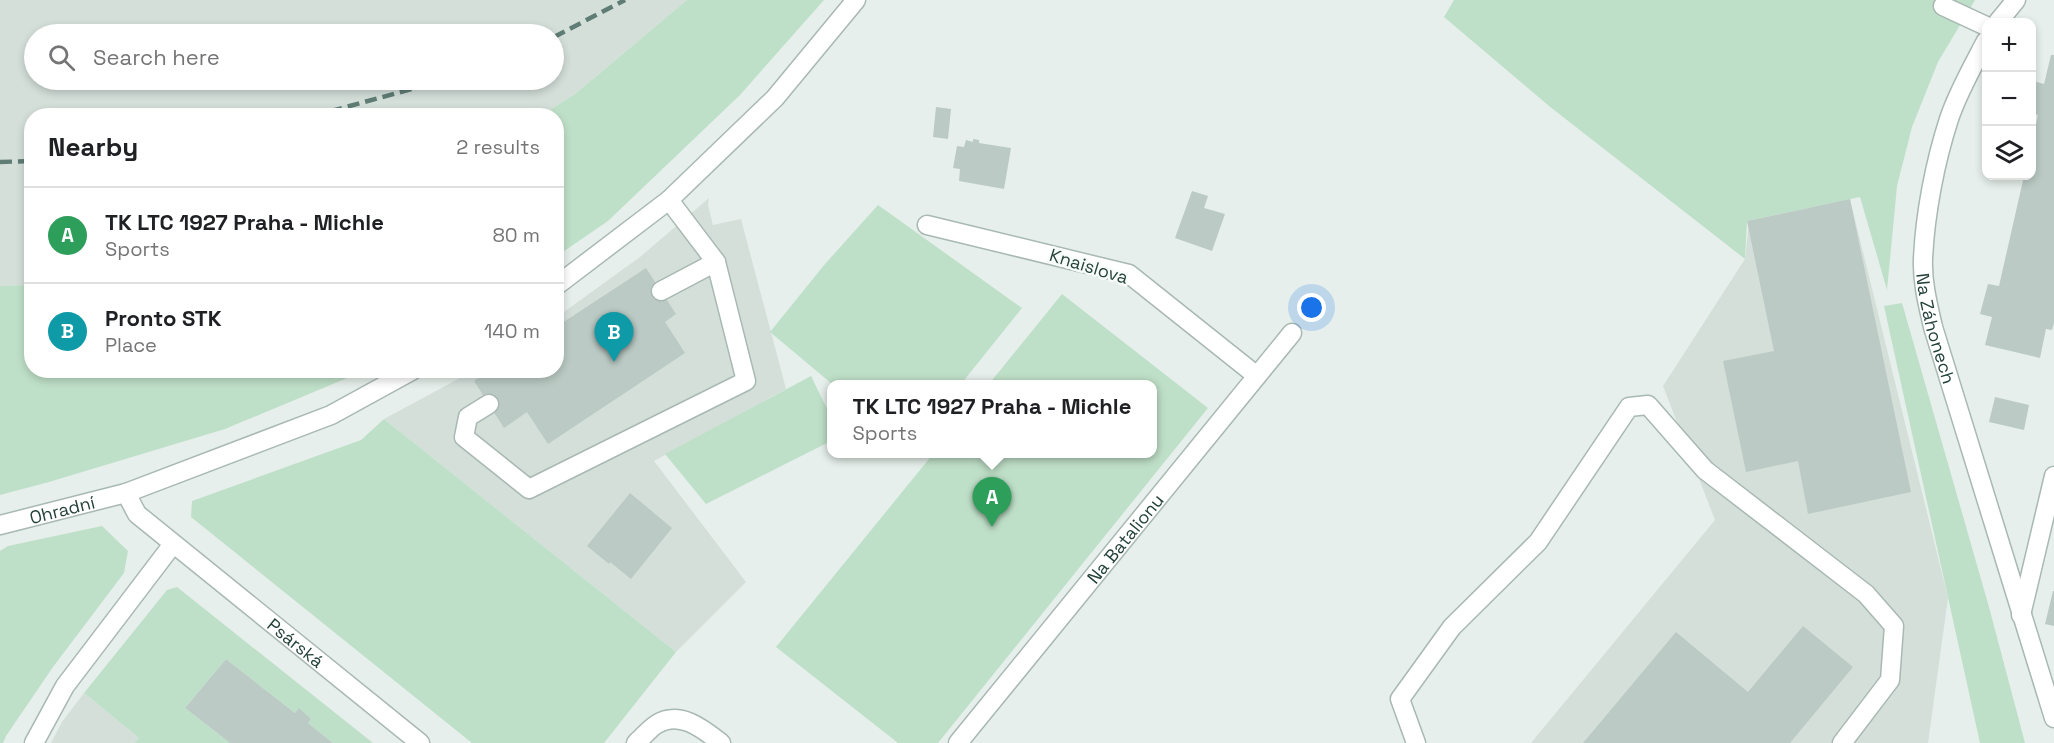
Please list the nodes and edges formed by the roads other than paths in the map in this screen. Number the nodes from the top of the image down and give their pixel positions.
1 (856, 0) edge
2 (2016, 0) edge
3 (1943, 6) dead end
4 (2001, 18) edge
5 (1982, 24) edge
6 (1982, 49) edge
7 (669, 200) junction
8 (927, 225) dead end
9 (716, 262) junction
10 (564, 280) edge
11 (661, 291) dead end
12 (1292, 333) dead end
13 (1257, 376) junction
14 (399, 378) edge
15 (489, 404) dead end
16 (2054, 476) edge
17 (126, 493) junction
18 (0, 525) edge
19 (173, 544) junction
20 (2021, 615) junction
21 (2054, 717) edge
22 (34, 743) edge
23 (420, 743) edge
24 (636, 743) edge
25 (721, 743) edge
26 (958, 743) edge
27 (1416, 743) edge
28 (1842, 743) edge

1 - 7 street
2 - 4 street
3 - 5 street
6 - 20 street, Na Záhonech
7 - 9 street
7 - 10 street
8 - 13 street, Knaislova
9 - 11 street
9 - 15 street
12 - 13 street, Na Batalionu
13 - 26 street, Na Batalionu
14 - 17 street, Ohradní
16 - 20 street
17 - 18 street, Ohradní
17 - 19 street, Psárská
19 - 22 street
19 - 23 street, Psárská
20 - 21 street, Na Záhonech
24 - 25 street
27 - 28 street

